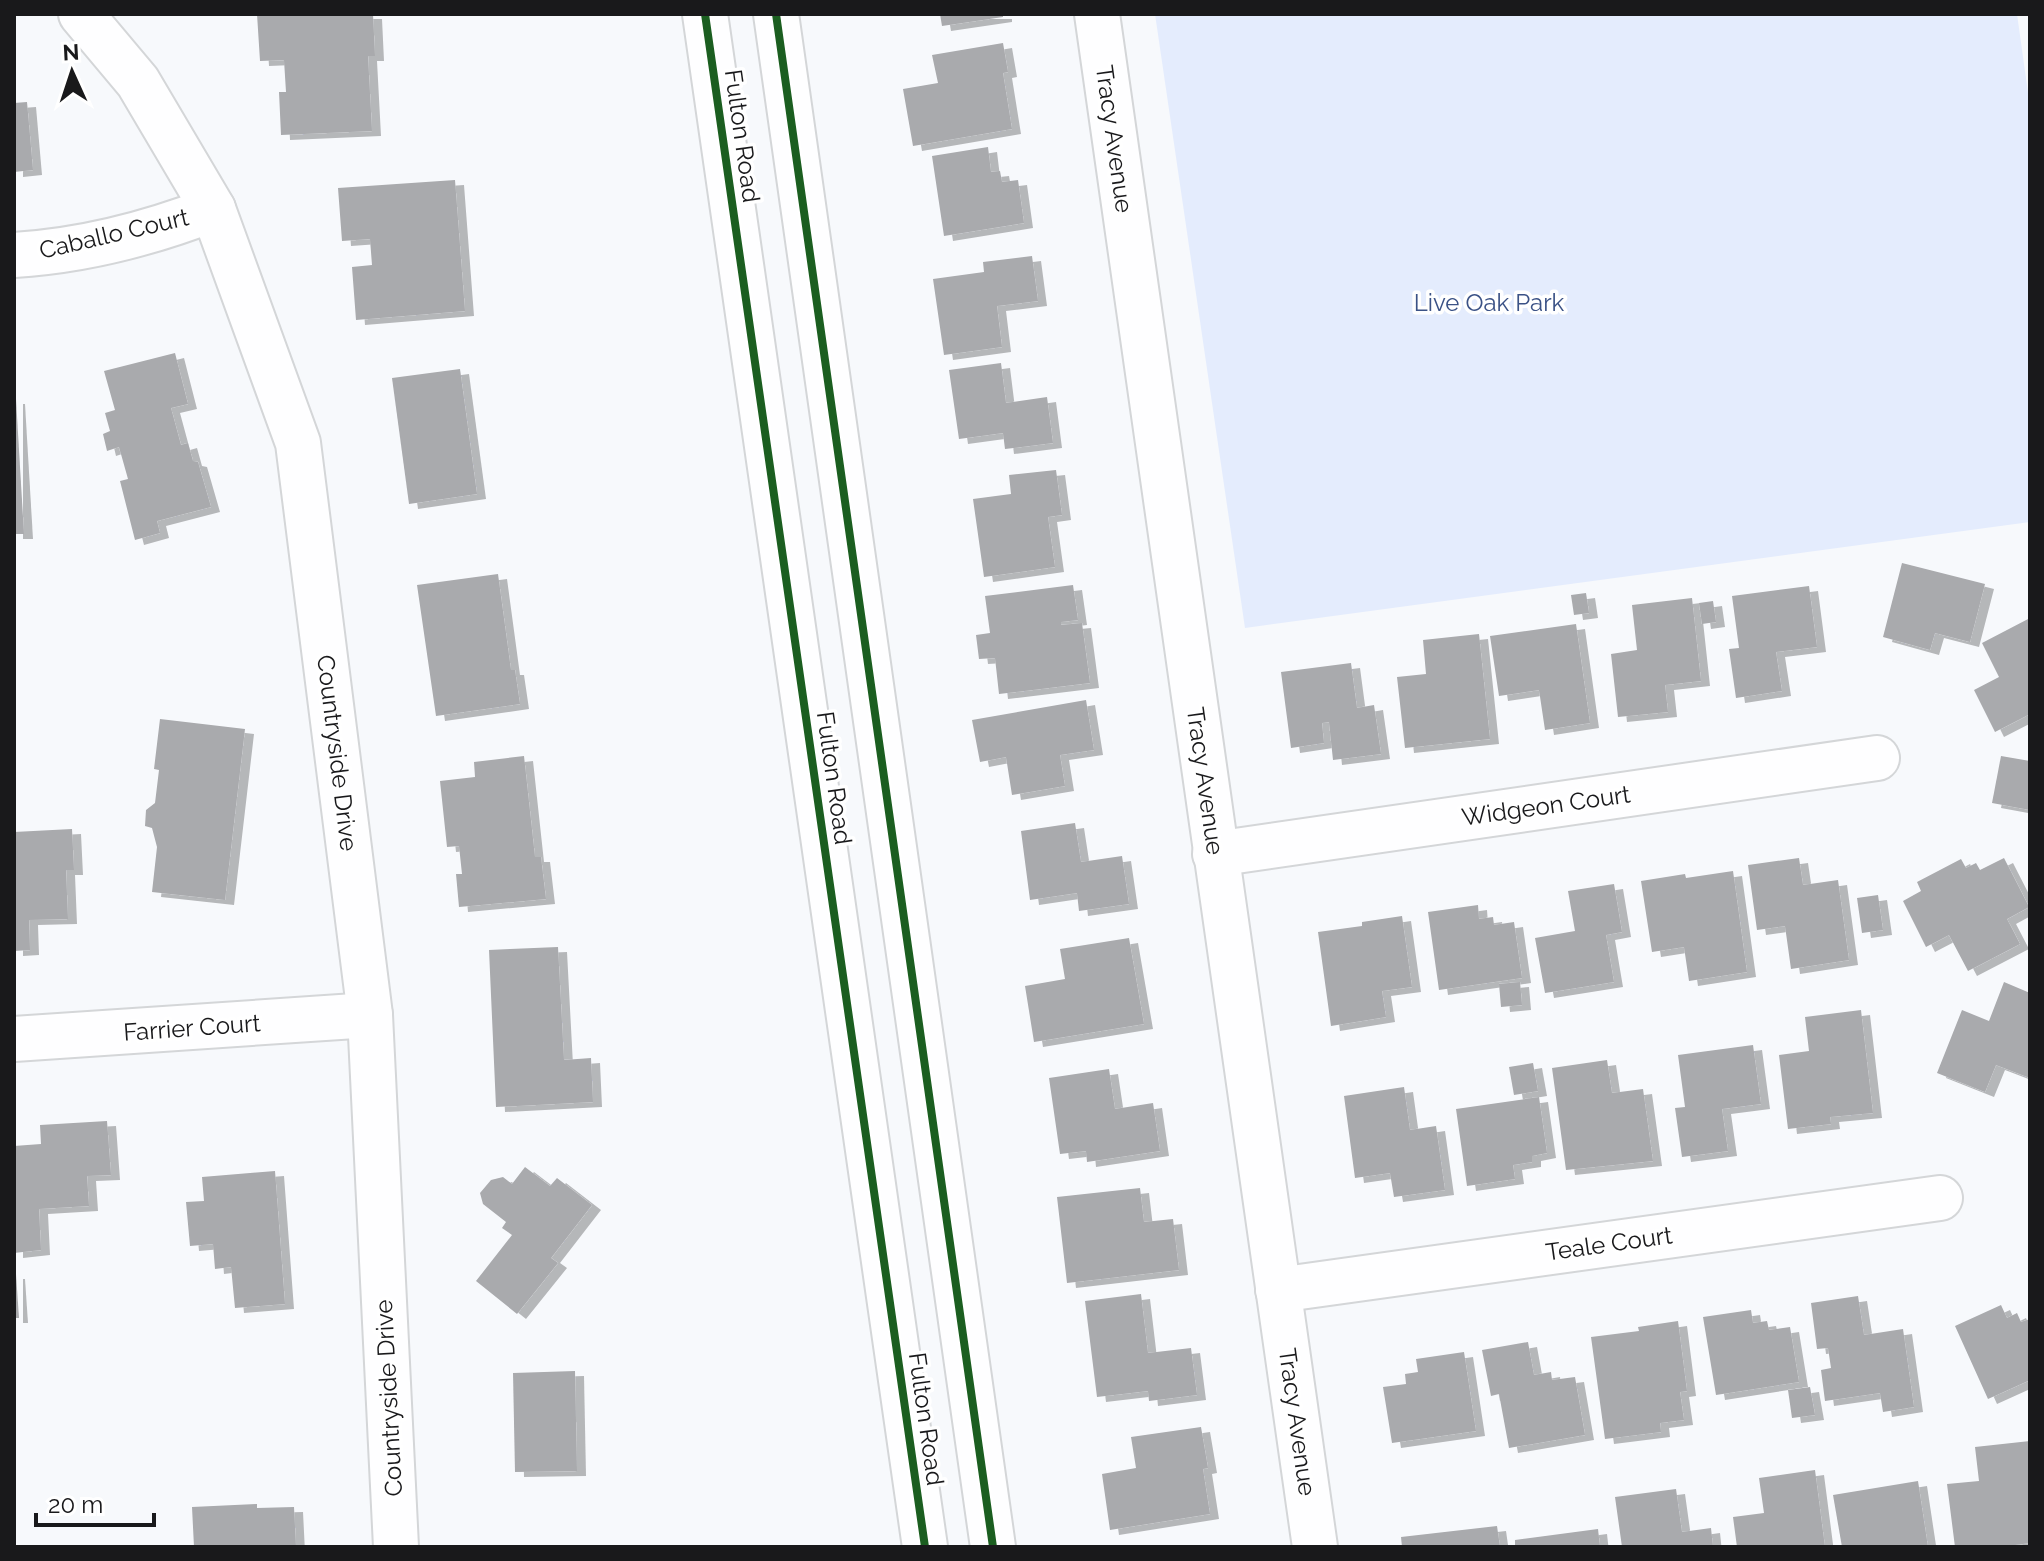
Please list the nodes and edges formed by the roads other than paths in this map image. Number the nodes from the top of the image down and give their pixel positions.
1 (81, 14) edge
2 (705, 14) edge
3 (776, 14) edge
4 (1097, 14) edge
5 (213, 209) junction
6 (14, 255) edge
7 (1877, 758) dead end
8 (1215, 854) junction
9 (370, 1015) junction
10 (14, 1039) edge
11 (1940, 1198) dead end
12 (1278, 1290) junction
13 (396, 1547) edge
14 (925, 1547) edge
15 (993, 1547) edge
16 (1315, 1547) edge

1 - 5 street, Countryside Drive
2 - 14 street, Fulton Road
3 - 15 street, Fulton Road
4 - 8 street, Tracy Avenue
5 - 6 street, Caballo Court
5 - 9 street, Countryside Drive
7 - 8 street, Widgeon Court
8 - 12 street, Tracy Avenue
9 - 10 street, Farrier Court
9 - 13 street, Countryside Drive
11 - 12 street, Teale Court
12 - 16 street, Tracy Avenue

